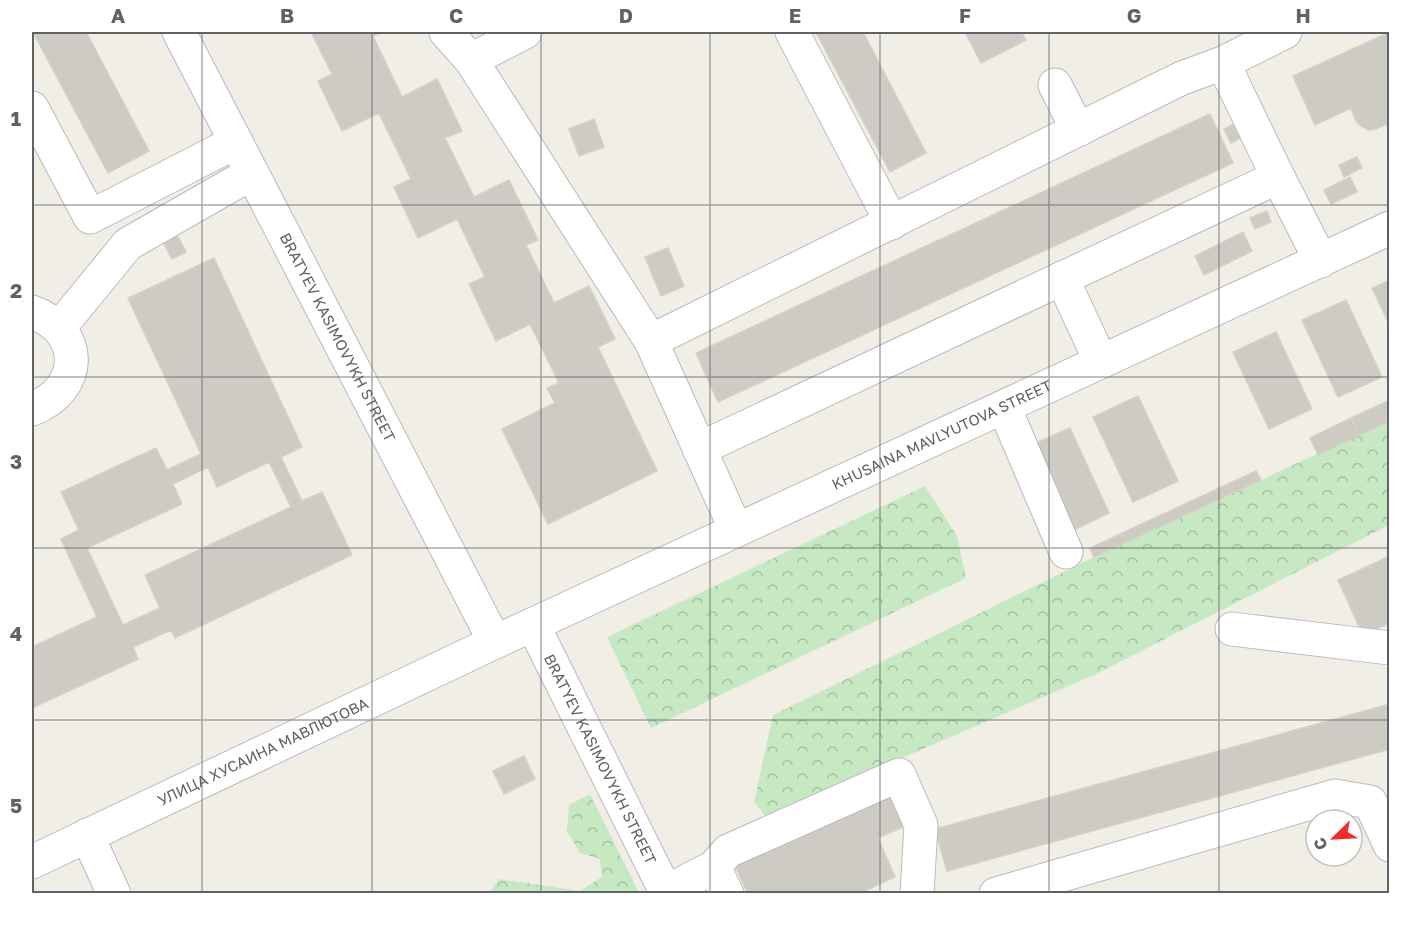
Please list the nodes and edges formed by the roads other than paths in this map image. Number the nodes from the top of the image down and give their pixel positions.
1 (446, 32) edge
2 (525, 32) edge
3 (792, 32) edge
4 (1285, 32) edge
5 (191, 35) edge
6 (471, 60) junction
7 (1223, 63) junction
8 (1054, 85) dead end
9 (32, 108) edge
10 (1078, 130) junction
11 (236, 142) junction
12 (252, 173) junction
13 (1278, 177) junction
14 (891, 223) junction
15 (1389, 228) edge
16 (1321, 261) junction
17 (1062, 278) junction
18 (39, 315) edge
19 (651, 341) junction
20 (1101, 362) junction
21 (1004, 407) junction
22 (32, 409) edge
23 (699, 449) junction
24 (736, 530) junction
25 (1066, 552) dead end
26 (533, 625) junction
27 (1232, 629) dead end
28 (495, 642) junction
29 (1389, 648) edge
30 (87, 835) junction
31 (1389, 845) edge
32 (32, 862) edge
33 (720, 880) edge
34 (666, 893) edge
35 (114, 894) edge
36 (917, 894) edge
37 (996, 894) edge

1 - 6 street
2 - 6 street
3 - 14 street
4 - 7 street
5 - 11 street, BRATYEV KASIMOVYKH STREET
6 - 19 street
7 - 10 street
7 - 13 street
8 - 10 street
9 - 11 street
10 - 14 street
11 - 12 street, BRATYEV KASIMOVYKH STREET
12 - 18 street
12 - 28 street, BRATYEV KASIMOVYKH STREET
13 - 16 street
13 - 17 street
14 - 19 street
15 - 16 street, KHUSAINA MAVLYUTOVA STREET
16 - 20 street, KHUSAINA MAVLYUTOVA STREET
17 - 20 street
17 - 23 street
18 - 22 street
19 - 23 street
20 - 21 street, KHUSAINA MAVLYUTOVA STREET
21 - 24 street, KHUSAINA MAVLYUTOVA STREET
21 - 25 street
23 - 24 street
24 - 26 street, KHUSAINA MAVLYUTOVA STREET
26 - 28 street, KHUSAINA MAVLYUTOVA STREET
26 - 34 street, BRATYEV KASIMOVYKH STREET
27 - 29 street
28 - 30 street, УЛИЦА ХУСАИНА МАВЛЮТОВА
30 - 32 street, УЛИЦА ХУСАИНА МАВЛЮТОВА
30 - 35 street
31 - 37 street
33 - 34 street
33 - 36 street

